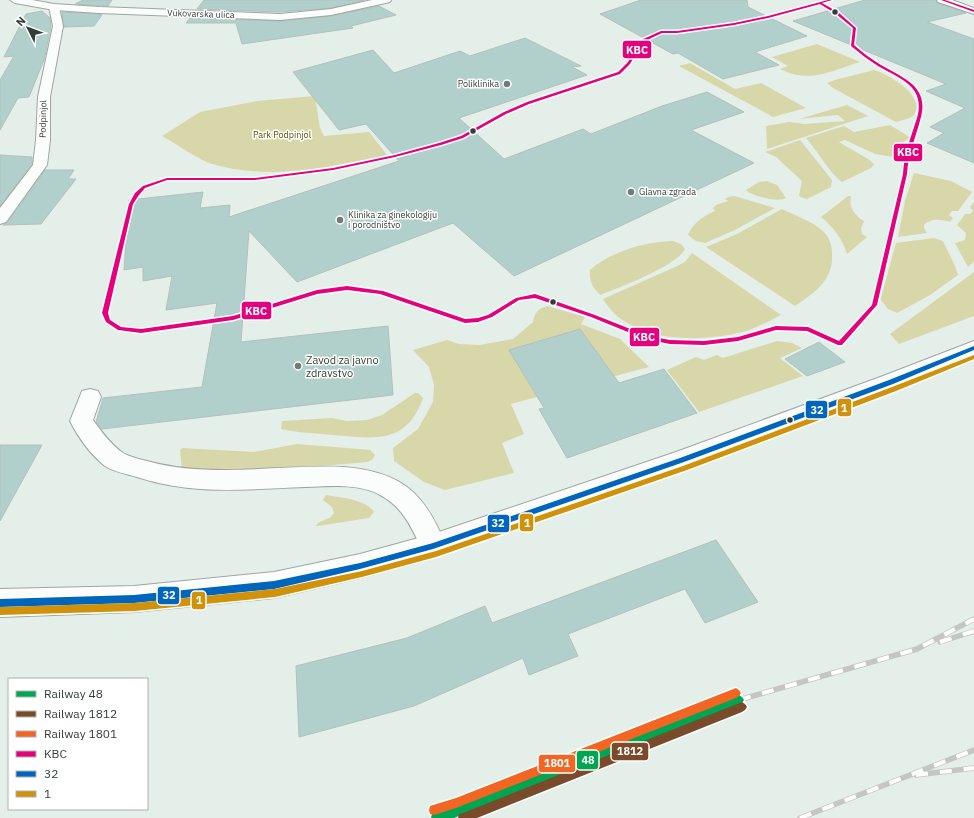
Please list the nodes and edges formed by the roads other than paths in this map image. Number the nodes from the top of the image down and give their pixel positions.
1 (15, 0) edge
2 (386, 0) edge
3 (942, 0) edge
4 (32, 1) edge
5 (54, 7) junction
6 (974, 11) edge
7 (0, 219) edge
8 (974, 348) edge
9 (90, 397) dead end
10 (433, 546) junction
11 (0, 602) edge

1 - 4 main road, Vukovarska ulica
2 - 5 main road, Vukovarska ulica
3 - 6 main road
4 - 5 main road, Vukovarska ulica
5 - 7 main road, Podpinjol
8 - 10 main road
9 - 10 main road
10 - 11 main road

